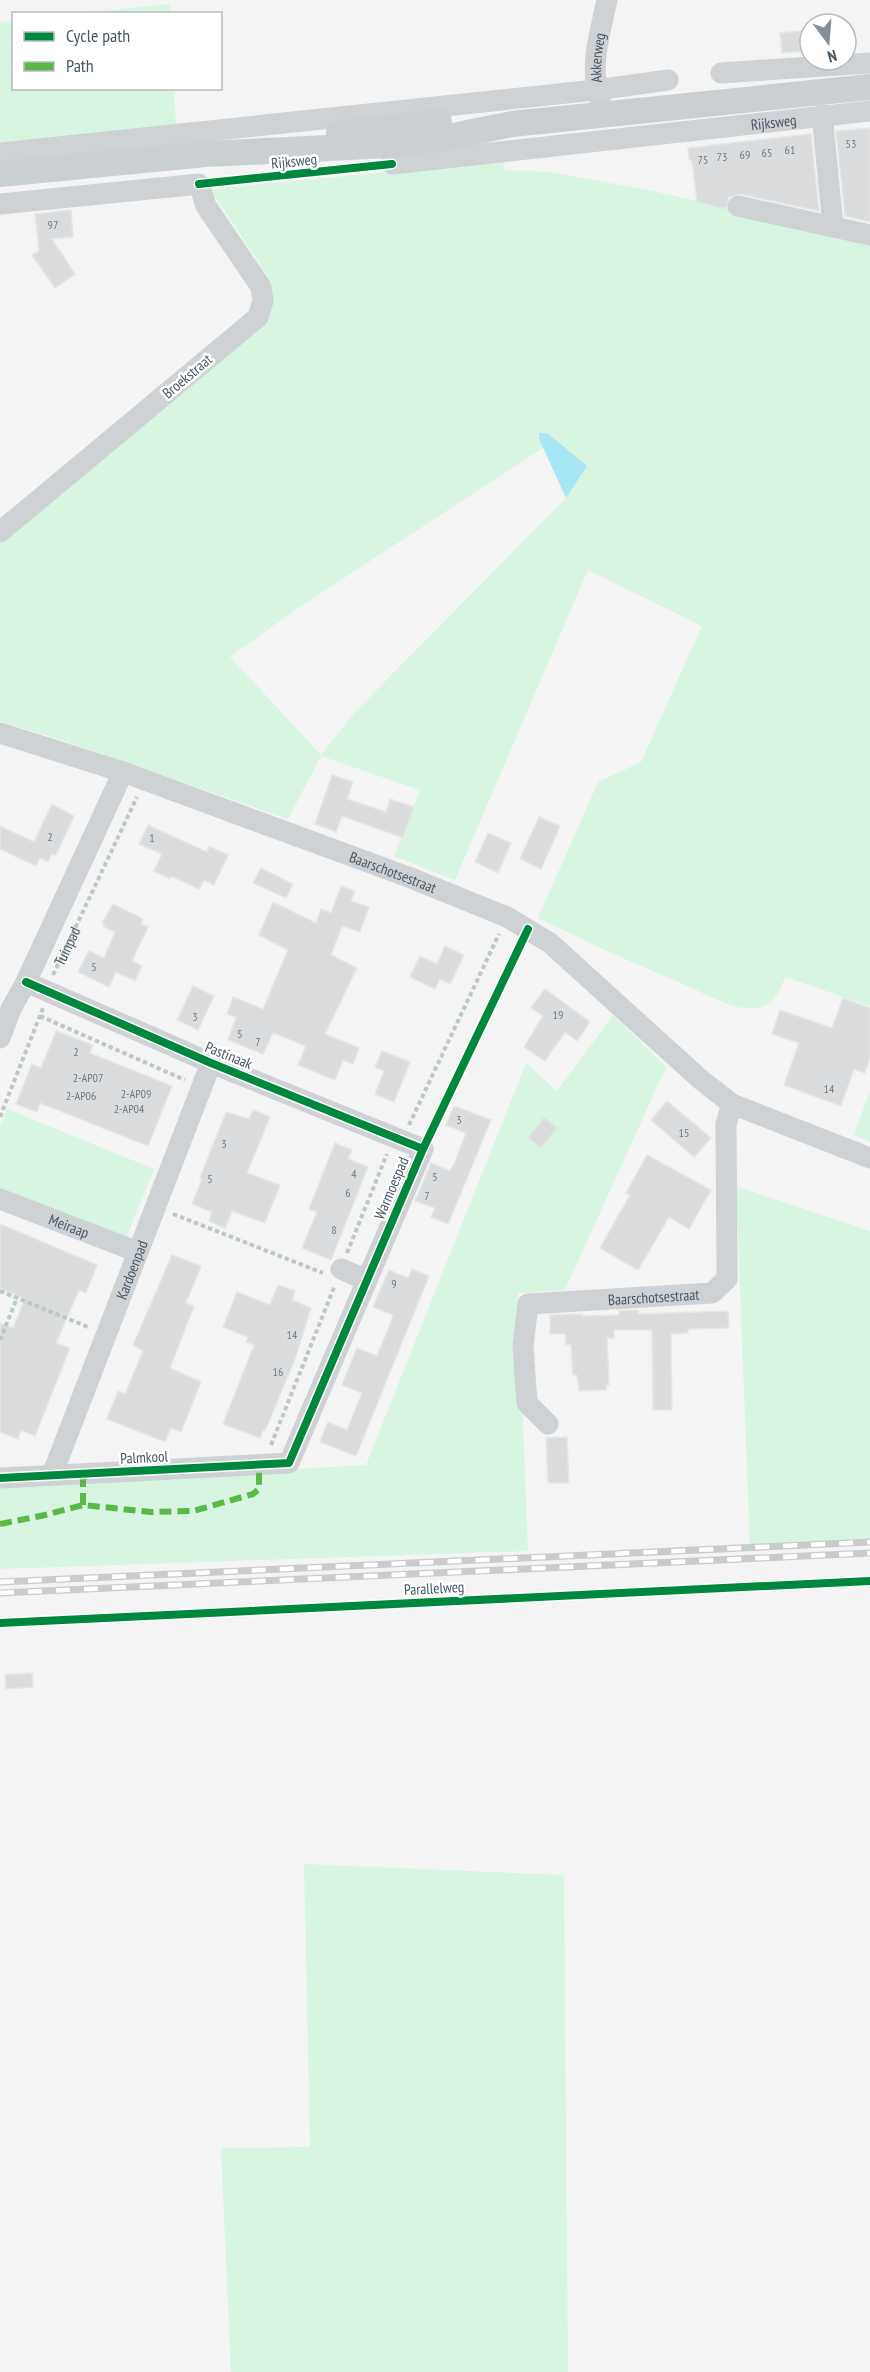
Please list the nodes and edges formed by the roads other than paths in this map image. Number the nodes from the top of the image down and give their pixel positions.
1 (607, 0) edge
2 (870, 63) edge
3 (721, 73) dead end
4 (668, 80) dead end
5 (870, 87) edge
6 (596, 90) junction
7 (870, 111) edge
8 (605, 114) junction
9 (822, 115) junction
10 (389, 136) junction
11 (0, 153) edge
12 (0, 174) edge
13 (0, 204) edge
14 (738, 206) dead end
15 (833, 226) junction
16 (870, 235) edge
17 (0, 532) edge
18 (0, 733) edge
19 (123, 772) junction
20 (26, 982) junction
21 (6, 1007) edge
22 (0, 1038) edge
23 (210, 1063) junction
24 (732, 1104) junction
25 (423, 1149) joint
26 (870, 1158) edge
27 (0, 1199) edge
28 (138, 1252) junction
29 (339, 1274) road end
30 (366, 1280) junction
31 (548, 1424) dead end
32 (289, 1463) joint
33 (52, 1475) junction
34 (0, 1478) edge

1 - 6 street, Akkerweg
2 - 3 street
4 - 6 street
5 - 8 main road, Rijksweg
6 - 8 street, Akkerweg
6 - 11 street
7 - 9 street, Rijksweg
8 - 10 main road, Rijksweg
9 - 10 street, Rijksweg
9 - 15 street
10 - 12 main road, Rijksweg
13 - 17 street, Broekstraat
14 - 15 street
15 - 16 street
18 - 19 street, Baarschotsestraat
19 - 20 street, Tuinpad
19 - 24 street, Baarschotsestraat
20 - 21 street, Tuinpad
20 - 23 street, Pastinaak
21 - 22 street, Tuinpad
23 - 25 street, Pastinaak
23 - 28 street, Kardoenpad
24 - 26 street, Baarschotsestraat
24 - 31 street, Baarschotsestraat
25 - 30 street, Warmoespad
27 - 28 street, Meiraap
28 - 33 street, Kardoenpad
29 - 30 street
30 - 32 street, Warmoespad
32 - 33 street, Palmkool
33 - 34 street, Palmkool

